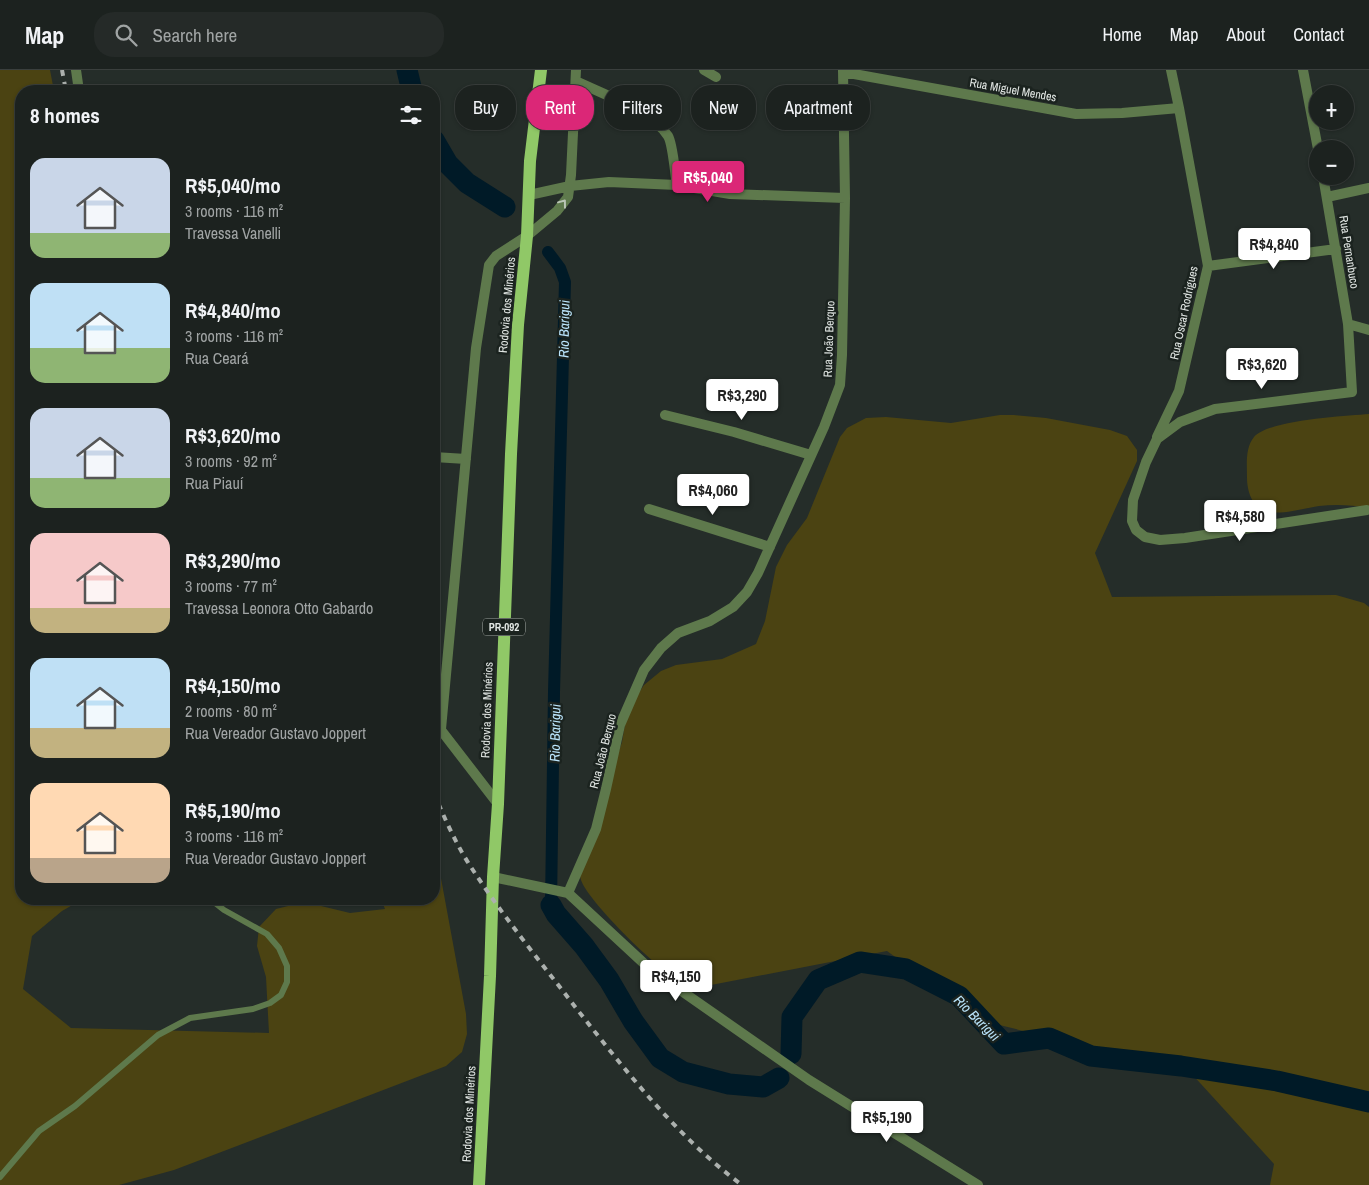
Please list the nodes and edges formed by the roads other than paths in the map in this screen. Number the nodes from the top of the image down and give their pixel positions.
1 (76, 70) edge
2 (541, 70) edge
3 (576, 70) edge
4 (704, 70) edge
5 (1171, 70) edge
6 (1303, 70) edge
7 (843, 71) edge
8 (716, 77) dead end
9 (576, 82) junction
10 (79, 85) edge
11 (1179, 108) junction
12 (1316, 140) edge
13 (677, 185) junction
14 (1325, 185) edge
15 (570, 186) junction
16 (1369, 188) edge
17 (529, 195) junction
18 (1327, 197) junction
19 (845, 198) junction
20 (527, 236) junction
21 (1336, 249) junction
22 (1208, 266) junction
23 (1348, 324) junction
24 (1369, 330) edge
25 (665, 415) dead end
26 (1157, 439) junction
27 (811, 455) junction
28 (440, 457) edge
29 (466, 459) junction
30 (649, 509) dead end
31 (1367, 510) dead end
32 (770, 546) junction
33 (441, 729) joint
34 (498, 804) junction
35 (493, 877) junction
36 (568, 893) junction
37 (218, 905) edge
38 (0, 1176) edge
39 (479, 1185) edge
40 (978, 1185) edge

1 - 10 street
2 - 17 main road, Rodovia dos Minérios / PR-092
3 - 9 street
4 - 8 street
5 - 11 street, Rua Oscar Rodrigues
6 - 12 street
7 - 11 street, Rua Miguel Mendes
7 - 19 street, Rua João Berquo
9 - 13 street
9 - 15 street
11 - 22 street, Rua Oscar Rodrigues
13 - 15 street
13 - 19 street
14 - 18 street, Rua Pernanbuco
15 - 17 street
20 -> 15 street
16 - 18 street
17 - 20 main road, Rodovia dos Minérios / PR-092
18 - 21 street, Rua Pernanbuco
19 - 27 street, Rua João Berquo
20 - 29 street
20 - 34 main road, Rodovia dos Minérios / PR-092
21 - 22 street
21 - 23 street, Rua Pernanbuco
22 - 26 street, Rua Oscar Rodrigues
23 - 24 street
23 - 26 street, Rua Pernanbuco
25 - 27 street
26 - 31 street, Rua Oscar Rodrigues
27 - 32 street, Rua João Berquo
28 - 29 street
29 - 33 street
30 - 32 street
32 - 36 street, Rua João Berquo
33 - 34 street
34 - 35 main road, Rodovia dos Minérios / PR-092
35 - 36 street
35 - 39 main road, Rodovia dos Minérios / PR-092
36 - 40 street
37 - 38 lane

